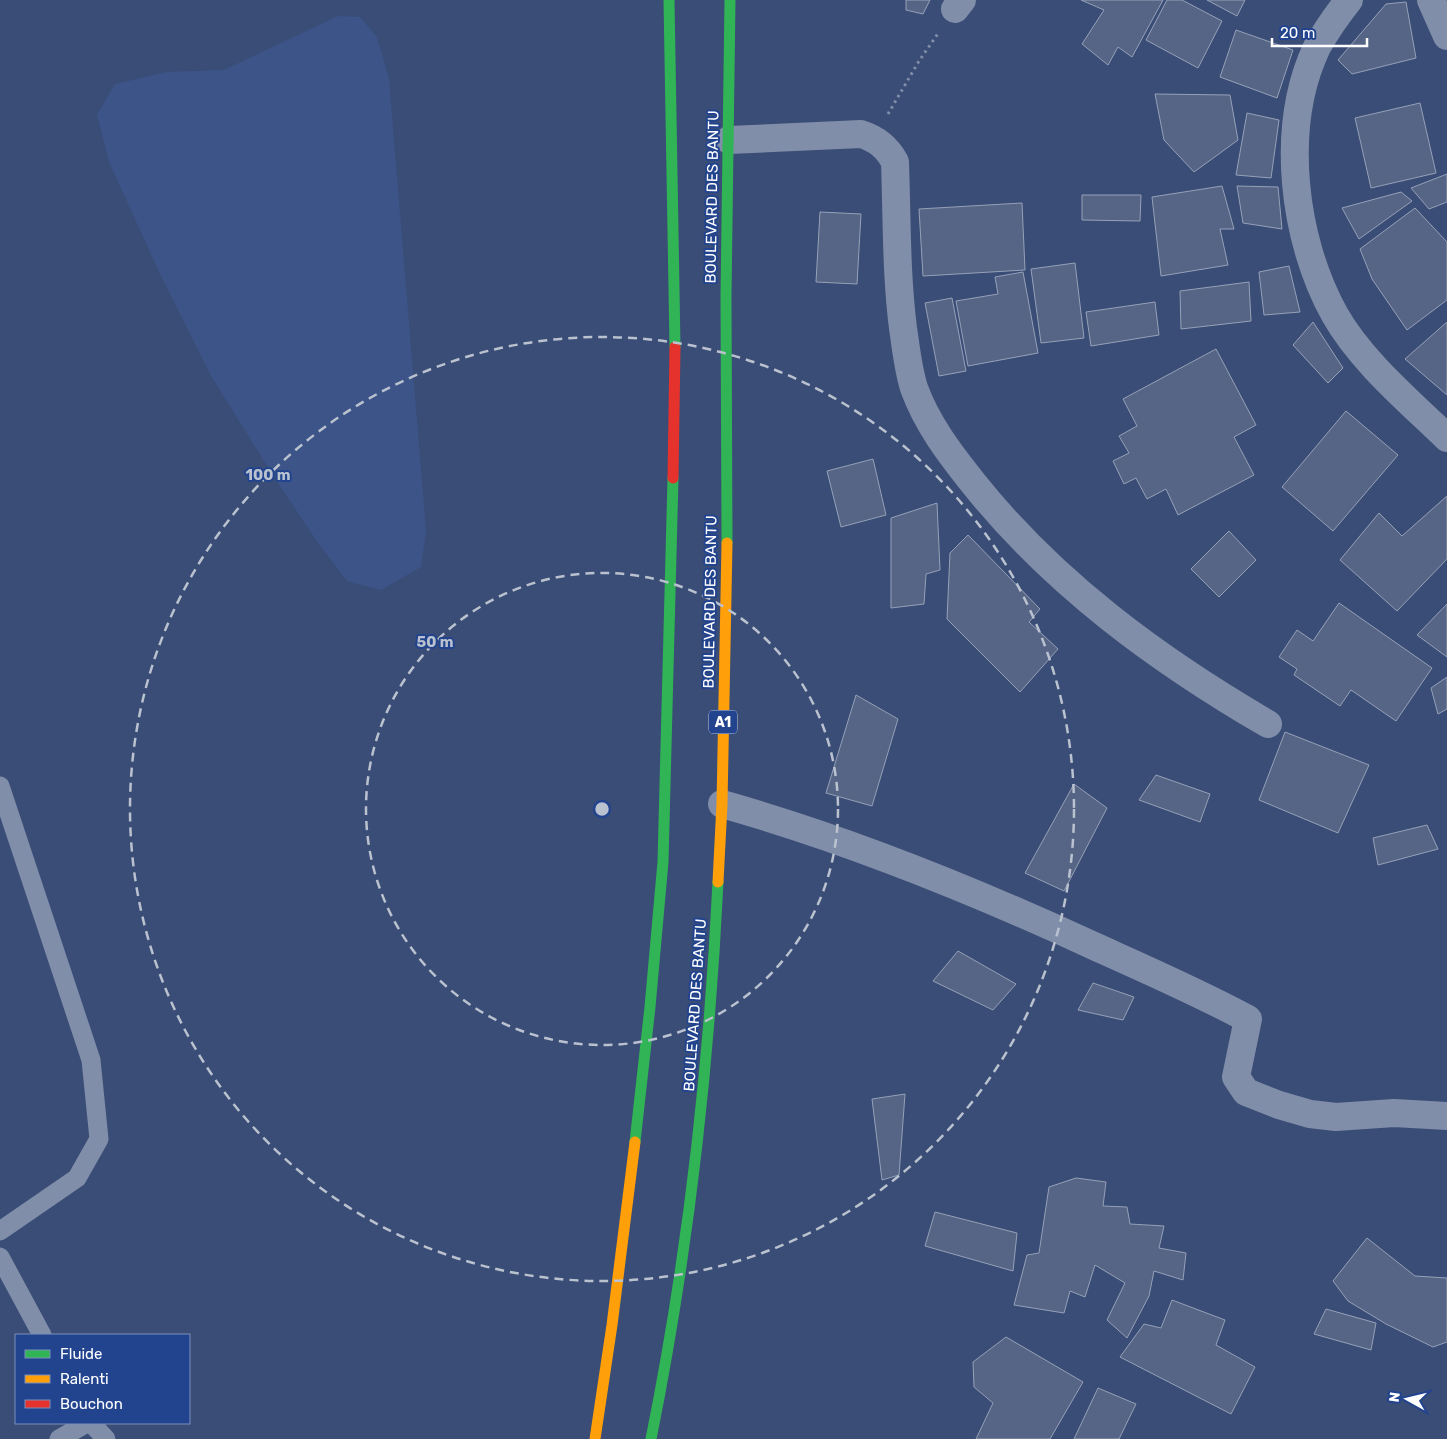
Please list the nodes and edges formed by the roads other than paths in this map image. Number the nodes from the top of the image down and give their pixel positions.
1 (669, 0) edge
2 (730, 0) edge
3 (1349, 0) edge
4 (1431, 0) edge
5 (1447, 36) edge
6 (729, 140) junction
7 (1447, 438) edge
8 (1268, 724) dead end
9 (0, 786) edge
10 (722, 804) junction
11 (1447, 1116) edge
12 (0, 1231) edge
13 (0, 1258) edge
14 (41, 1334) edge
15 (85, 1424) edge
16 (92, 1424) edge
17 (59, 1439) edge
18 (106, 1439) edge
19 (595, 1439) edge
20 (650, 1439) edge

1 - 19 highway
2 - 6 highway, BOULEVARD DES BANTU / A1
3 - 7 street
4 - 5 street
6 - 8 street
6 - 10 highway, BOULEVARD DES BANTU / A1
9 - 12 lane
10 - 11 street
10 - 20 highway, BOULEVARD DES BANTU / A1
13 - 14 lane
15 - 17 lane
16 - 18 lane

